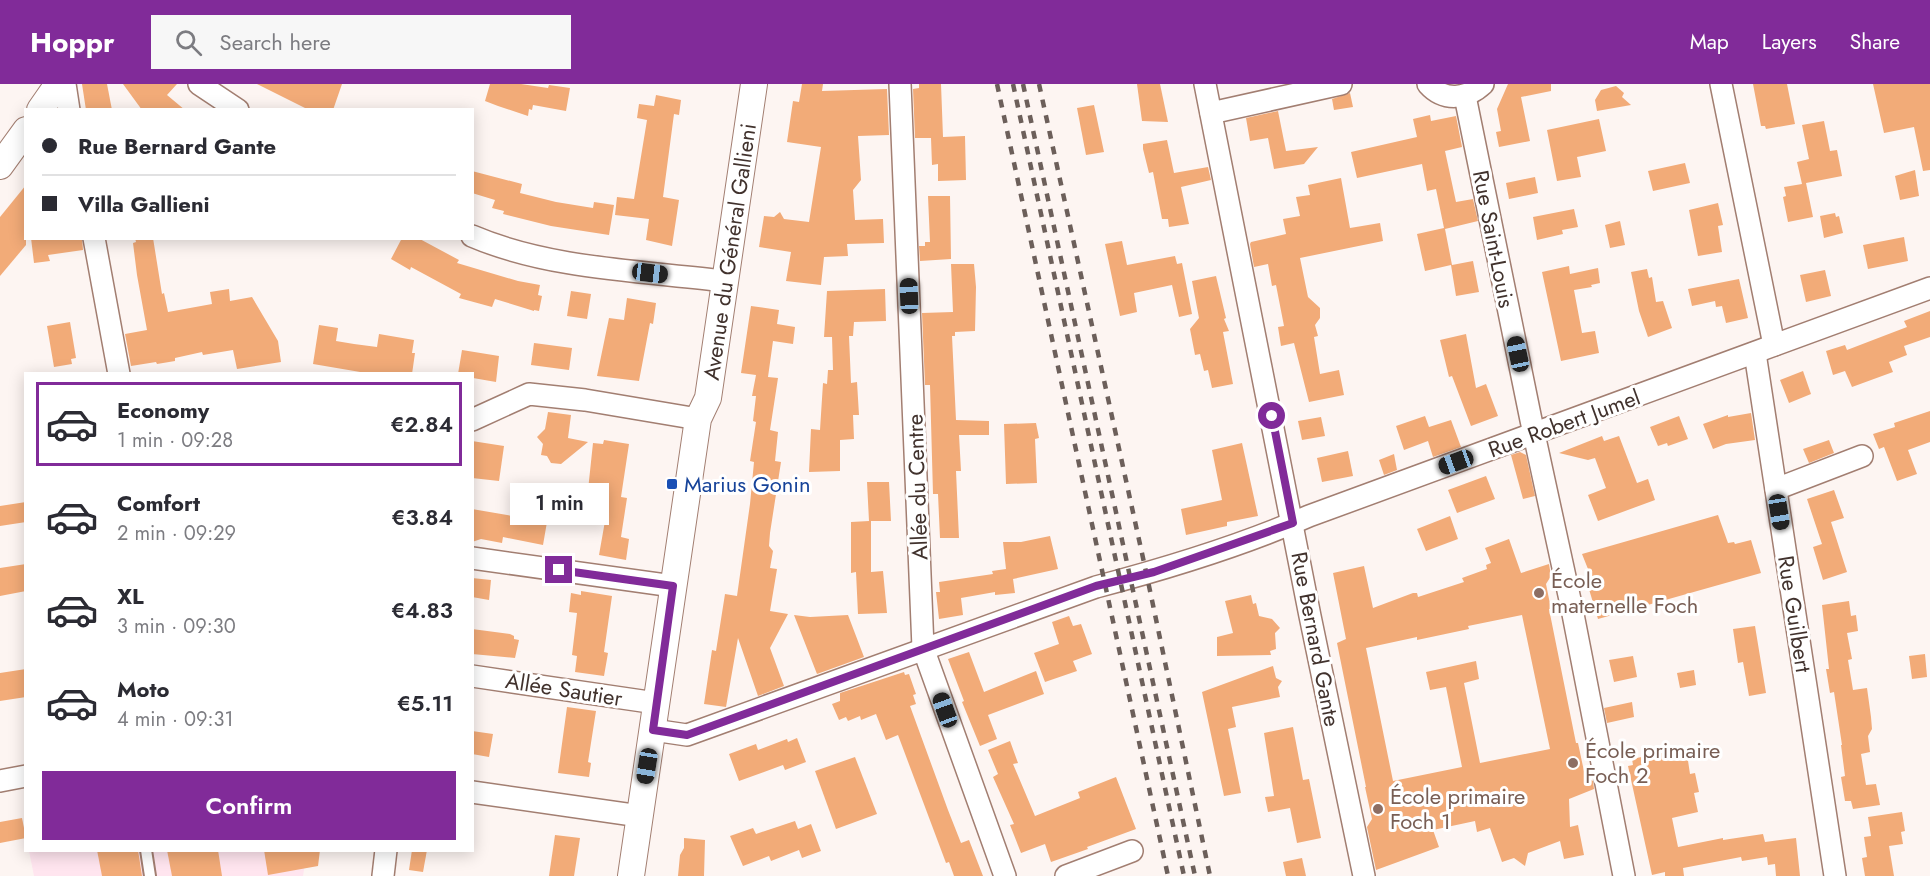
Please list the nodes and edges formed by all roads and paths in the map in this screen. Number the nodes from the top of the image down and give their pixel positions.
1 (58, 84) edge
2 (65, 84) edge
3 (741, 84) edge
4 (754, 84) edge
5 (900, 84) edge
6 (1205, 84) edge
7 (1341, 84) edge
8 (1428, 84) edge
9 (1483, 84) edge
10 (1721, 84) edge
11 (207, 87) edge
12 (1465, 96) junction
13 (41, 108) edge
14 (69, 108) edge
15 (235, 108) edge
16 (1211, 112) junction
17 (24, 133) edge
18 (0, 165) edge
19 (474, 237) edge
20 (93, 240) edge
21 (718, 281) junction
22 (1930, 288) edge
23 (1774, 345) junction
24 (1755, 353) junction
25 (119, 372) edge
26 (474, 419) edge
27 (698, 419) junction
28 (1534, 434) junction
29 (1862, 456) dead end
30 (1776, 489) junction
31 (1293, 523) junction
32 (474, 558) edge
33 (673, 586) junction
34 (923, 648) junction
35 (474, 676) edge
36 (656, 703) junction
37 (653, 730) junction
38 (24, 776) edge
39 (0, 781) edge
40 (474, 792) edge
41 (640, 816) junction
42 (1132, 851) dead end
43 (146, 852) edge
44 (386, 852) edge
45 (150, 876) edge
46 (382, 876) edge
47 (631, 876) edge
48 (1005, 876) edge
49 (1066, 876) edge
50 (1364, 876) edge
51 (1624, 876) edge
52 (1835, 876) edge

1 - 13 street
2 - 14 street
3 - 21 street, Avenue du Général Gallieni
4 - 21 street, Avenue du Général Gallieni
5 - 34 street, Allée du Centre
6 - 16 street, Rue Bernard Gante
7 - 16 street
8 - 12 street
9 - 12 street
10 - 23 street
11 - 15 street
12 - 28 street, Rue Saint-Louis
16 - 31 street, Rue Bernard Gante
17 - 18 street
19 - 21 street
20 - 25 street
21 - 27 street, Avenue du Général Gallieni
22 - 23 street, Rue Robert Jumel
23 - 24 street, Rue Robert Jumel
24 - 28 street, Rue Robert Jumel
24 - 30 street, Rue Guilbert
26 - 27 street
27 - 33 street, Avenue du Général Gallieni
28 - 31 street, Rue Robert Jumel
28 - 51 street, Rue Saint-Louis
29 - 30 street
30 - 52 street, Rue Guilbert
31 - 34 street, Rue Robert Jumel
31 - 50 street, Rue Bernard Gante
32 - 33 street
33 - 36 street, Avenue du Général Gallieni
34 - 37 street, Rue Robert Jumel
34 - 48 street, Allée du Centre
35 - 36 street, Allée Sautier
36 - 37 street, Avenue du Général Gallieni
37 - 41 street, Avenue du Général Gallieni
38 - 39 street
40 - 41 street
41 - 47 street, Avenue du Général Gallieni
42 - 49 street
43 - 45 lane
44 - 46 street

